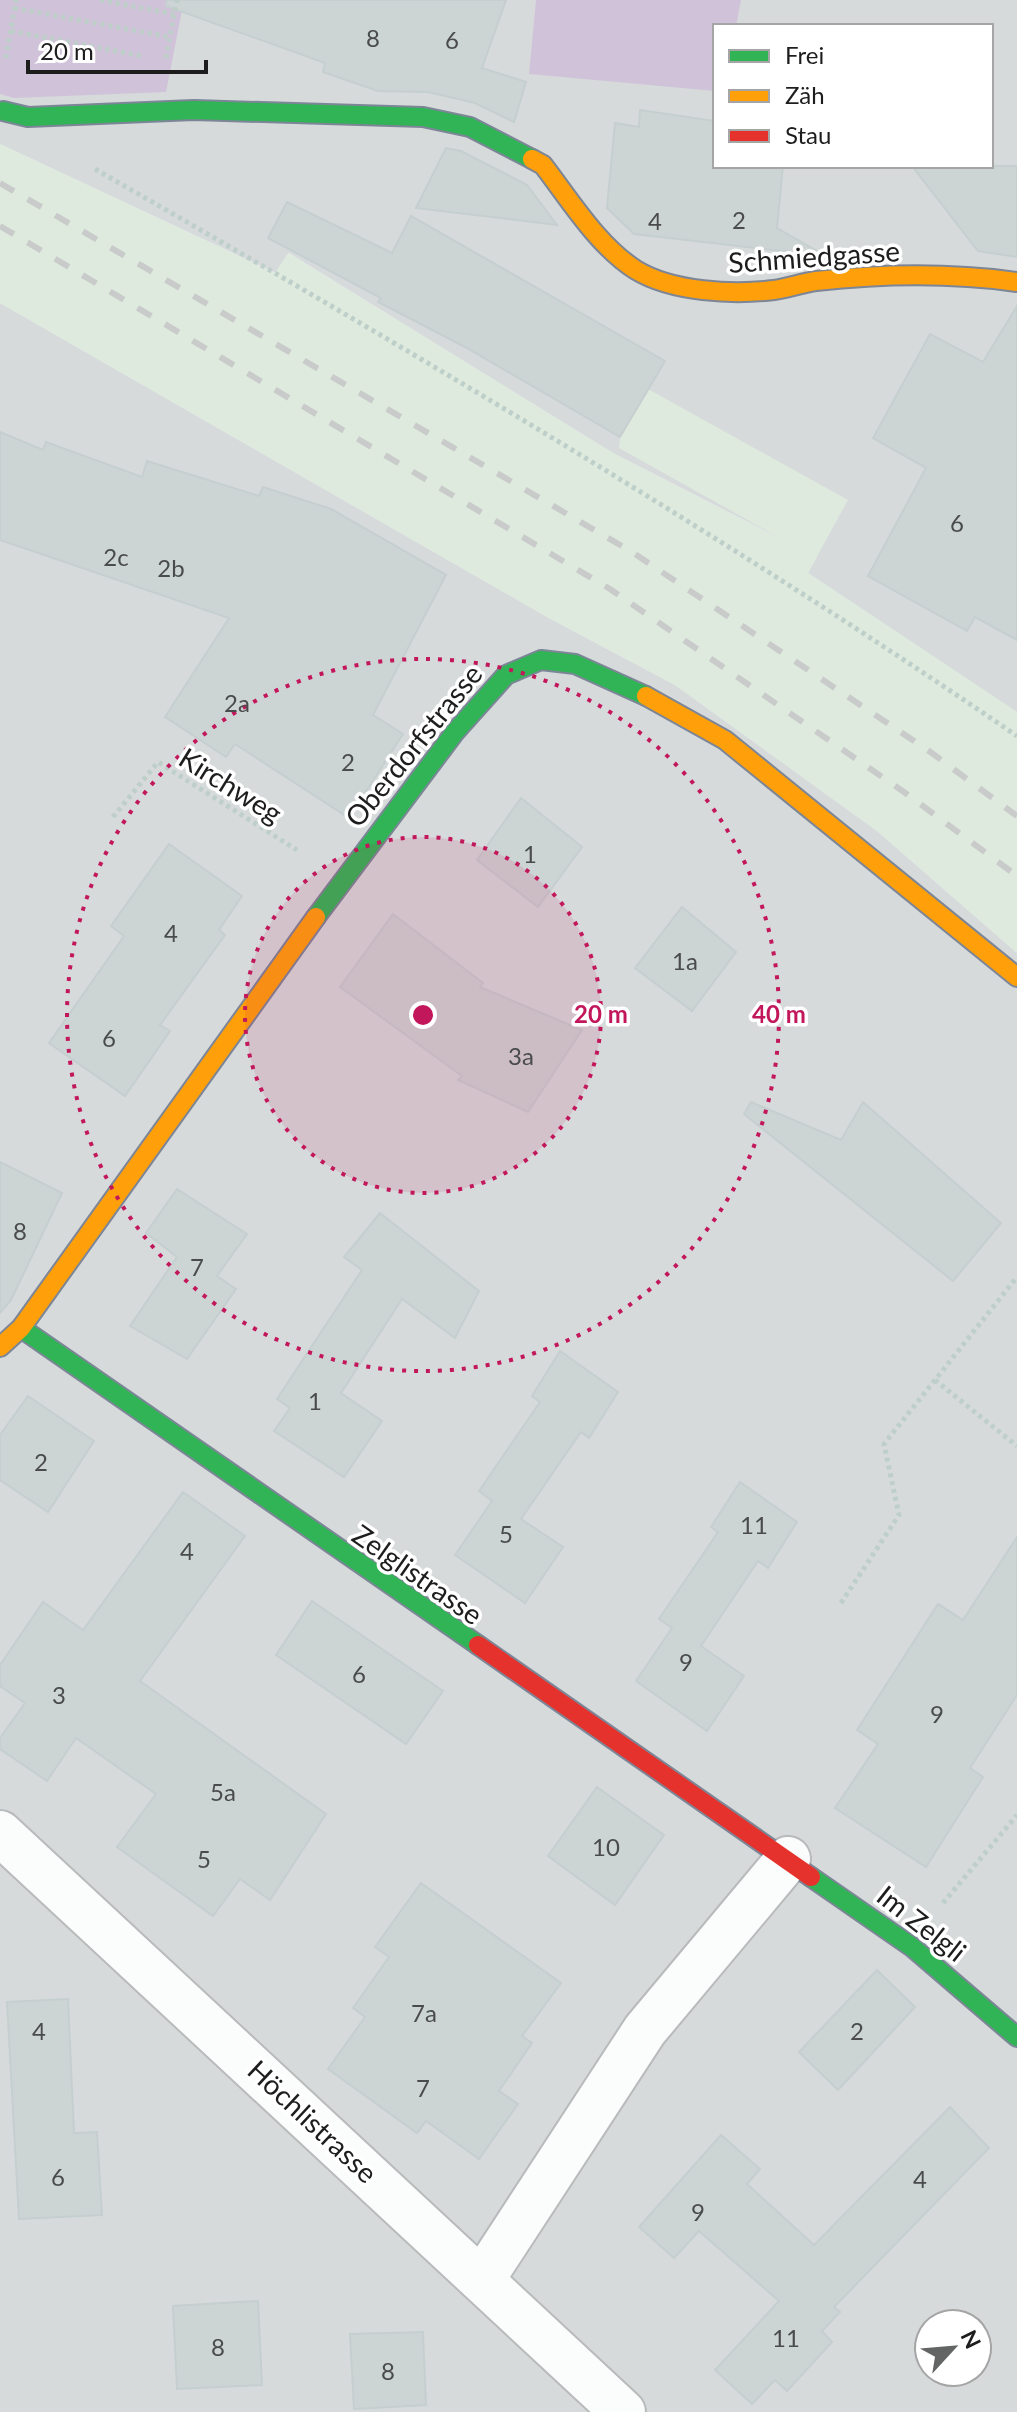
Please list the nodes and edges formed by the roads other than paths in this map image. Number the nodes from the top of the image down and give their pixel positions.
1 (3, 111) dead end
2 (1017, 282) edge
3 (1017, 977) edge
4 (21, 1328) junction
5 (0, 1347) edge
6 (0, 1833) edge
7 (788, 1859) junction
8 (1017, 2037) edge
9 (483, 2278) junction
10 (623, 2412) edge

1 - 2 street, Schmiedgasse
3 - 4 street, Oberdorfstrasse
4 - 5 street, Oberdorfstrasse
4 - 7 street, Zelglistrasse
6 - 9 street, Höchlistrasse
7 - 8 street, Im Zelgli
7 - 9 street
9 - 10 street, Höchlistrasse

